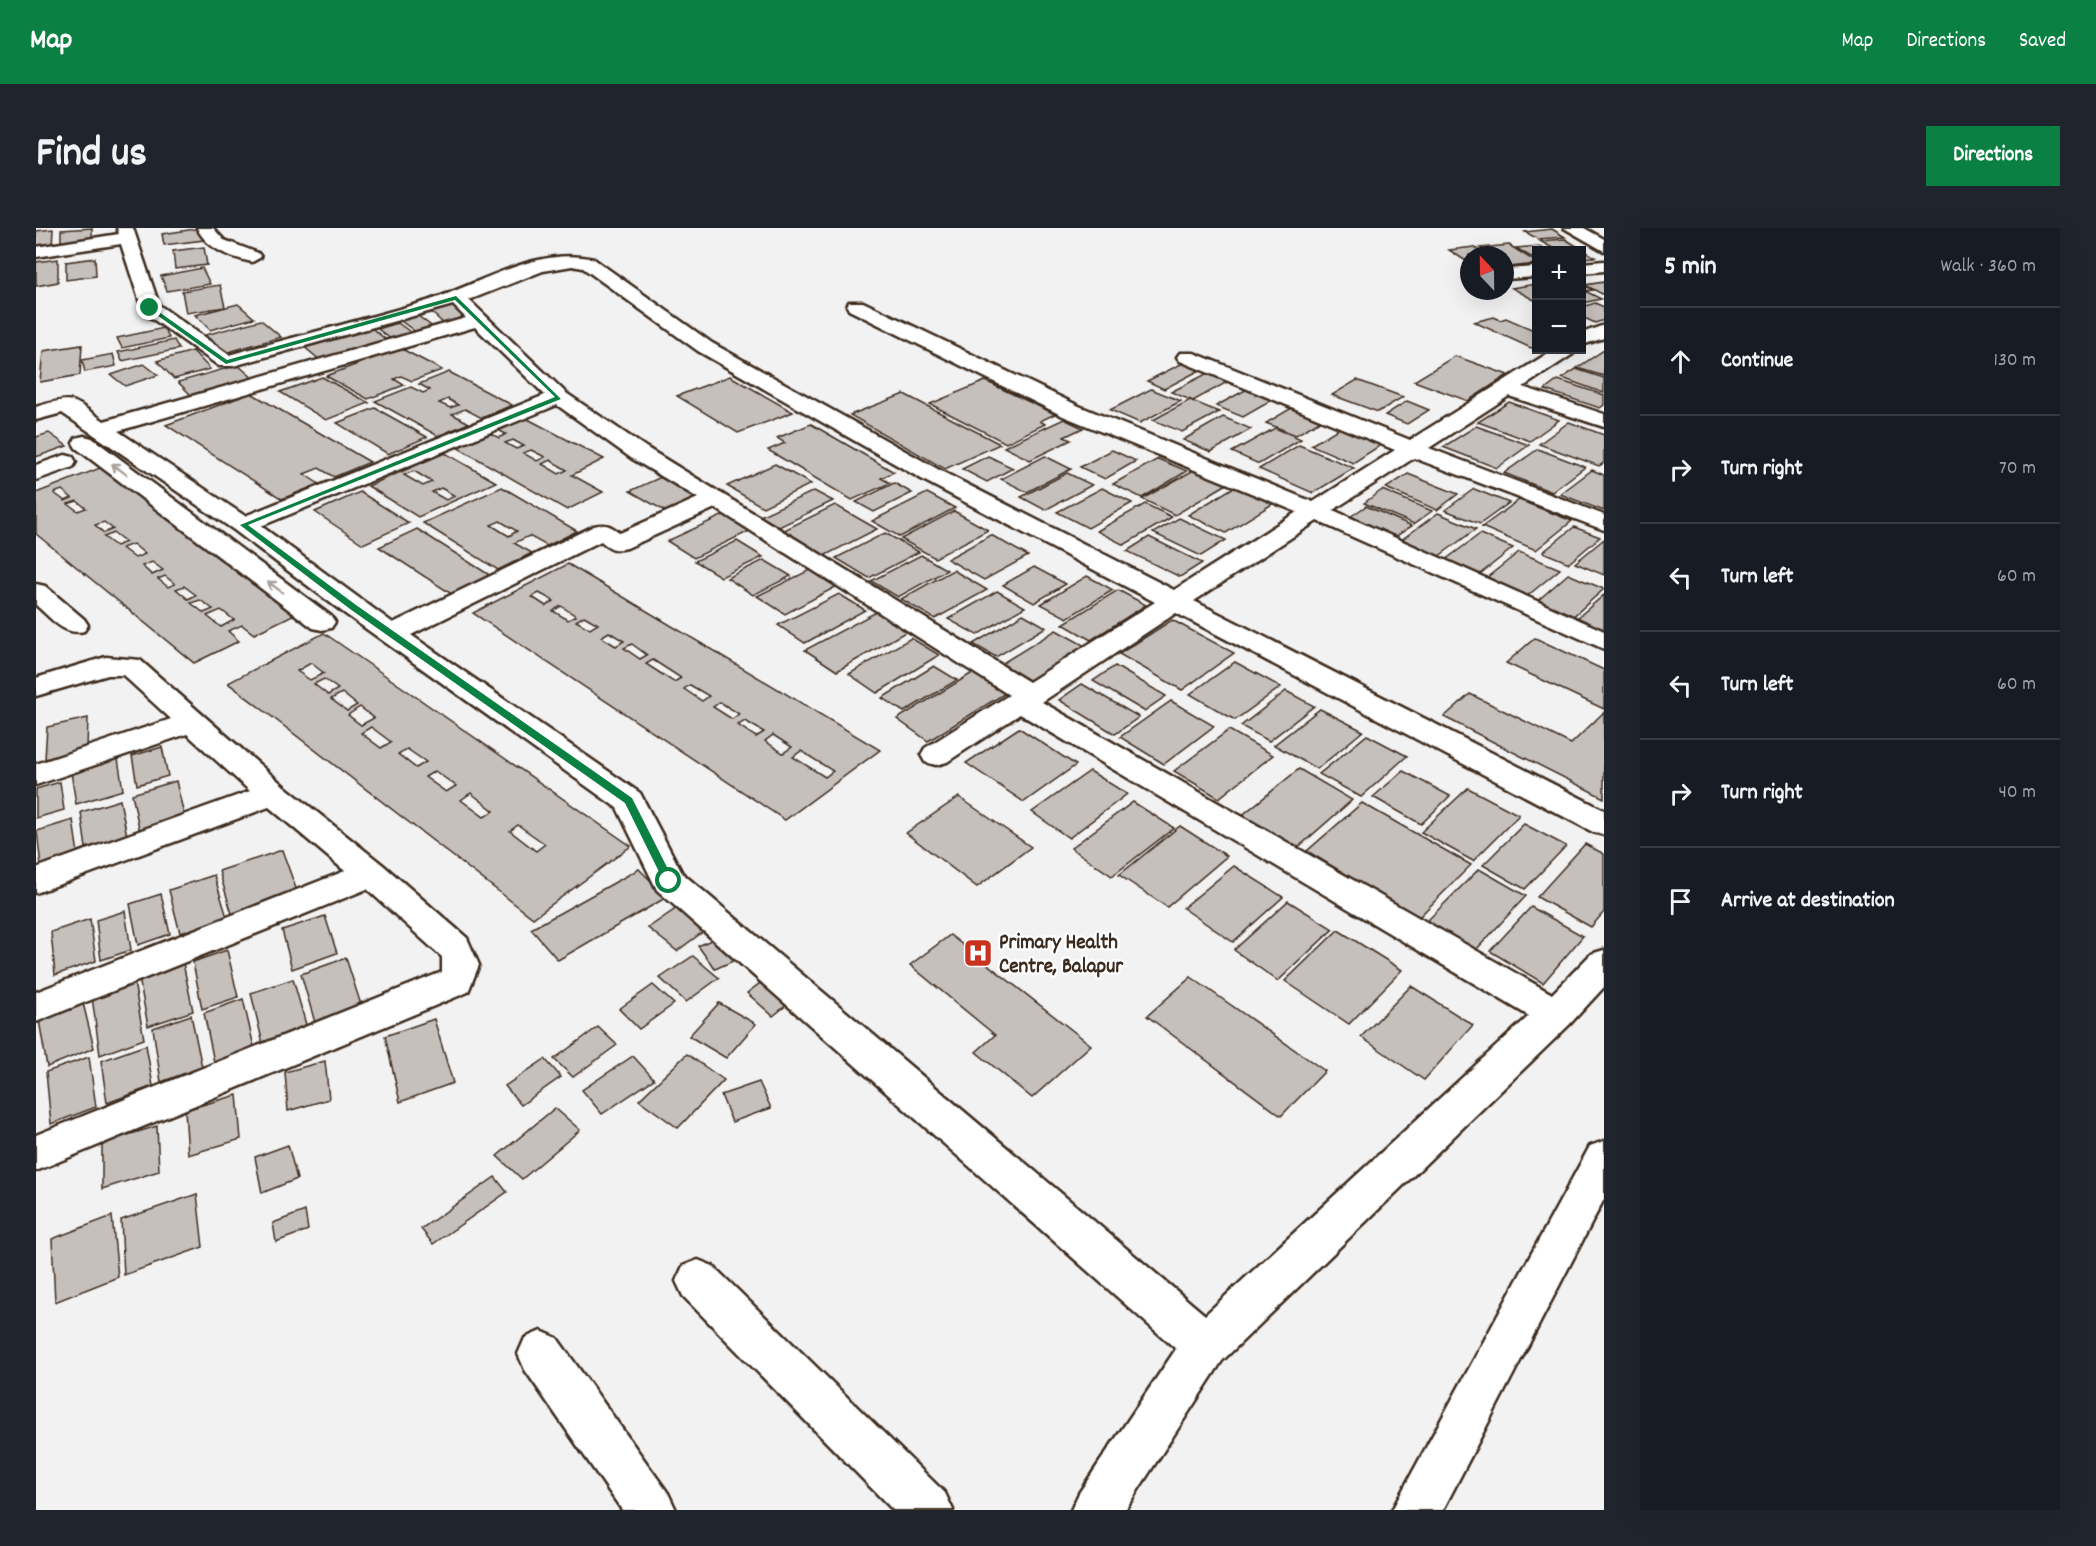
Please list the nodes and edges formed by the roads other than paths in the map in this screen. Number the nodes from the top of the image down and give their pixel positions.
1 (206, 228) edge
2 (1572, 228) edge
3 (126, 233) edge
4 (1604, 246) edge
5 (36, 252) edge
6 (252, 257) dead end
7 (1604, 266) edge
8 (1586, 268) edge
9 (1532, 272) edge
10 (1514, 273) edge
11 (456, 298) junction
12 (856, 306) dead end
13 (479, 320) junction
14 (1604, 331) edge
15 (1586, 339) edge
16 (1586, 342) edge
17 (1604, 343) edge
18 (1560, 354) edge
19 (1187, 357) dead end
20 (1508, 389) junction
21 (559, 397) junction
22 (36, 414) edge
23 (1604, 421) edge
24 (100, 429) junction
25 (36, 430) edge
26 (1412, 449) junction
27 (65, 462) dead end
28 (36, 473) edge
29 (716, 499) junction
30 (1315, 511) junction
31 (1604, 523) edge
32 (243, 525) junction
33 (36, 592) edge
34 (1176, 600) junction
35 (322, 622) dead end
36 (75, 624) dead end
37 (392, 634) junction
38 (1604, 641) edge
39 (36, 687) edge
40 (1026, 699) junction
41 (191, 722) junction
42 (936, 755) dead end
43 (36, 775) edge
44 (273, 794) junction
45 (1604, 824) edge
46 (370, 874) junction
47 (36, 881) edge
48 (1604, 964) edge
49 (36, 1006) edge
50 (1556, 1014) junction
51 (36, 1153) edge
52 (1604, 1159) edge
53 (698, 1281) dead end
54 (1206, 1345) junction
55 (541, 1354) dead end
56 (651, 1510) edge
57 (928, 1510) edge
58 (1096, 1510) edge
59 (1417, 1510) edge

1 - 6 street
2 - 4 street
3 - 5 street
3 - 11 street
7 - 8 street
9 - 10 street
11 - 13 street
11 - 34 street
12 - 30 street
13 - 21 street
13 - 24 street
14 - 15 street
16 - 17 street
18 - 20 street
19 - 26 street
20 - 23 street
20 - 26 street
21 - 29 street
21 - 32 street
22 - 24 street
24 - 32 street
35 -> 25 street
26 - 30 street
26 - 31 street
27 - 28 street
29 - 37 street
29 - 40 street
30 - 34 street
30 - 38 street
32 - 37 street
33 - 36 street
34 - 40 street
34 - 45 street
37 - 54 street
39 - 41 street
40 - 42 street
40 - 50 street
41 - 43 street
41 - 44 street
44 - 46 street
44 - 47 street
46 - 49 street
46 - 51 street
48 - 50 street
50 - 54 street
52 - 59 street
53 - 57 street
54 - 58 street
55 - 56 street

